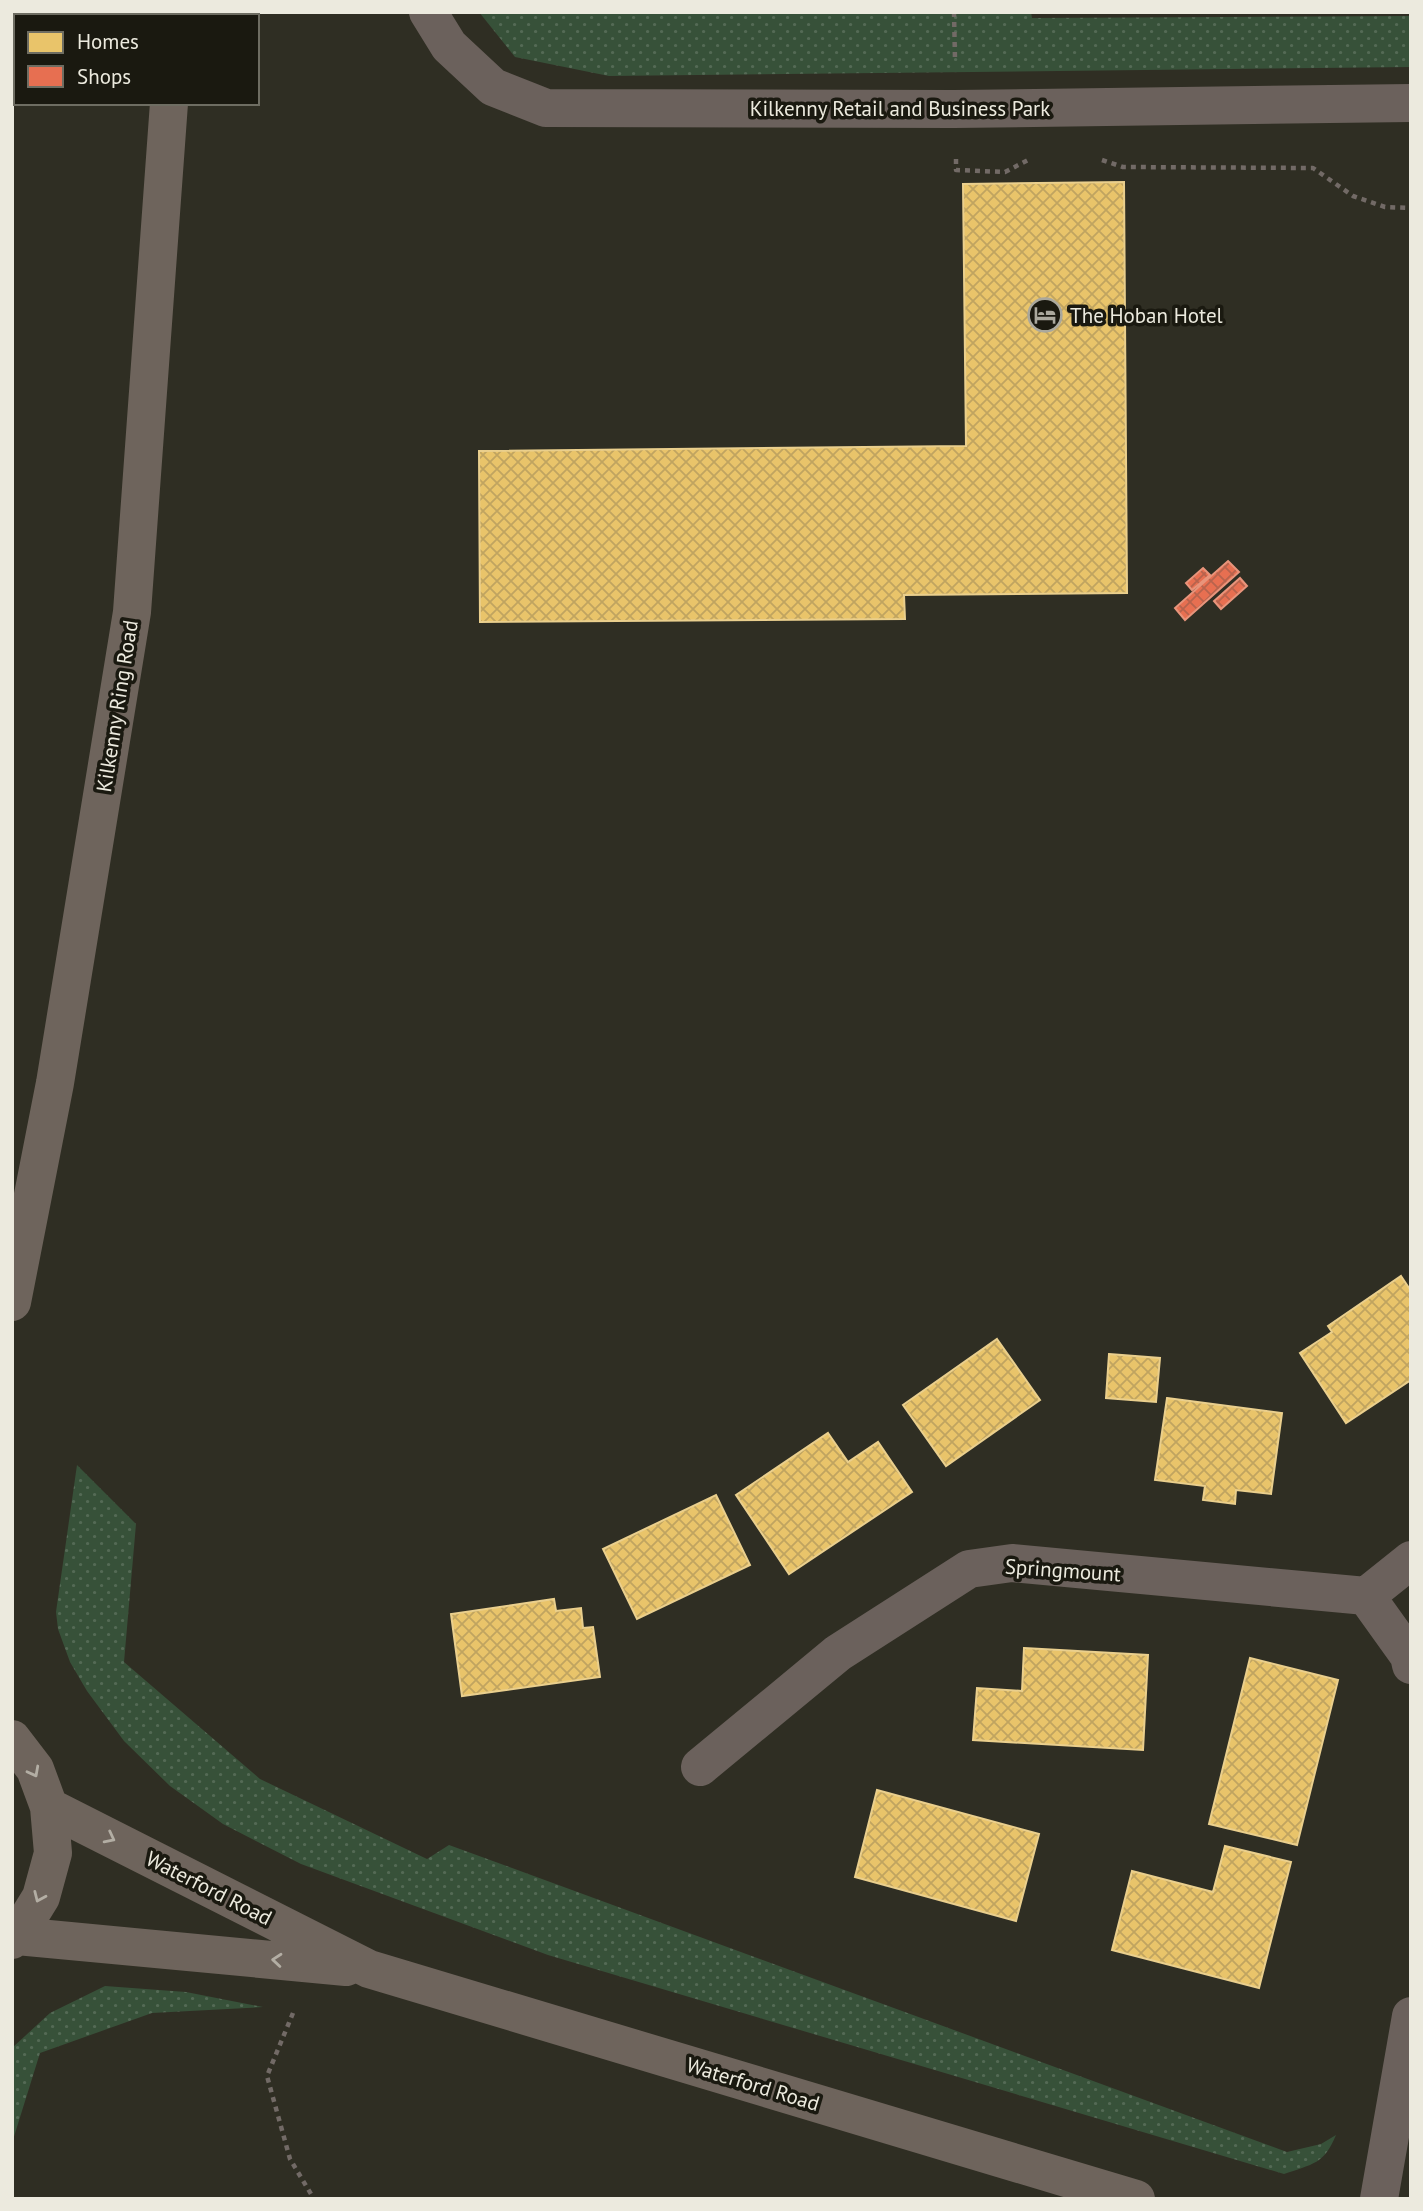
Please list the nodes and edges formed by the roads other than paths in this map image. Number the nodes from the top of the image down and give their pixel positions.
1 (428, 12) edge
2 (1411, 103) edge
3 (169, 105) edge
4 (12, 1302) edge
5 (1411, 1560) edge
6 (1366, 1596) junction
7 (1411, 1665) edge
8 (12, 1739) edge
9 (700, 1767) dead end
10 (49, 1807) junction
11 (15, 1938) edge
12 (369, 1969) junction
13 (1411, 2016) edge
14 (1136, 2199) edge
15 (1379, 2199) edge

1 - 2 street, Kilkenny Retail and Business Park
3 - 4 highway, Kilkenny Ring Road
5 - 6 street
6 - 7 street
6 - 9 street, Springmount
8 -> 10 highway
10 -> 11 highway
10 -> 12 highway, Waterford Road
12 -> 11 highway, Waterford Road
12 - 14 highway, Waterford Road
13 - 15 street

